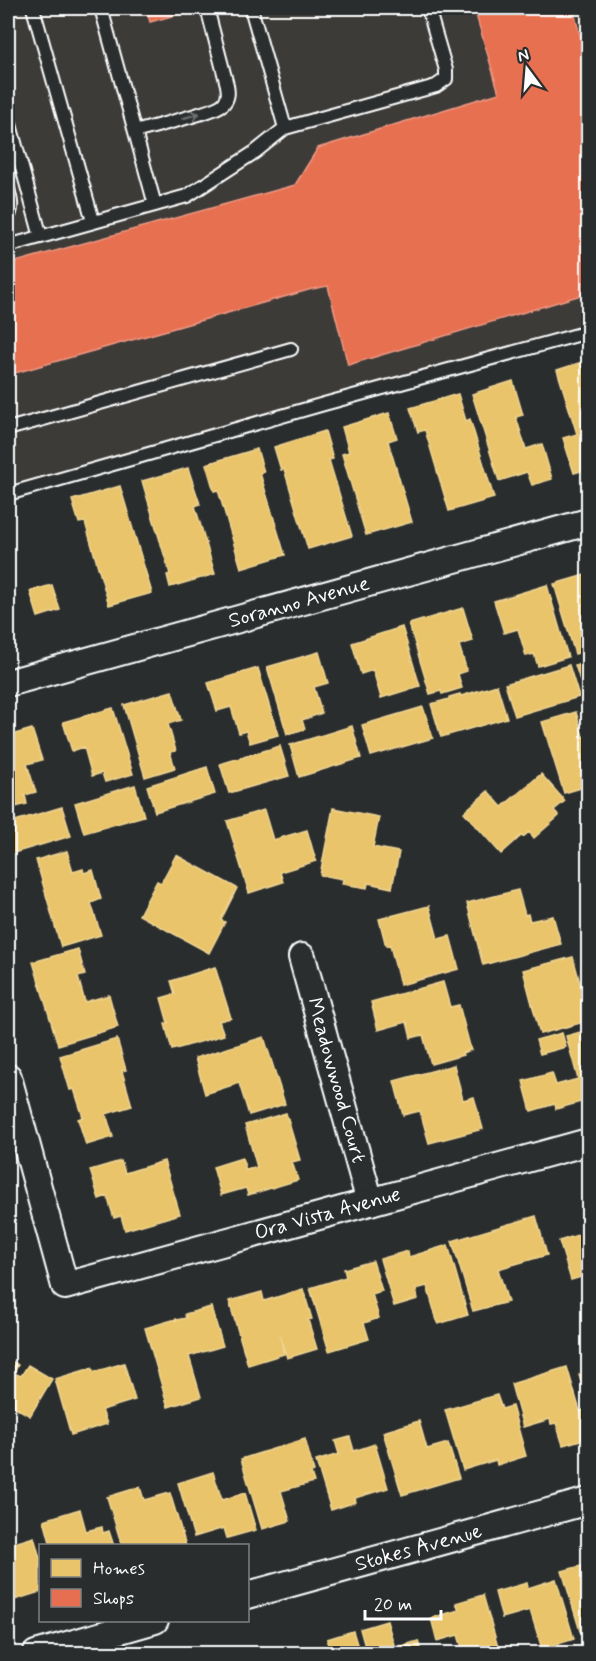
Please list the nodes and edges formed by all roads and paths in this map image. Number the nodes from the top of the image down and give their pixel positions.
1 (33, 8) edge
2 (101, 8) edge
3 (207, 8) edge
4 (251, 8) edge
5 (428, 8) edge
6 (8, 117) edge
7 (285, 128) junction
8 (135, 132) junction
9 (8, 188) edge
10 (155, 205) junction
11 (8, 217) edge
12 (93, 222) junction
13 (41, 237) junction
14 (8, 246) edge
15 (588, 332) edge
16 (291, 349) dead end
17 (8, 429) edge
18 (8, 494) edge
19 (588, 522) edge
20 (8, 683) edge
21 (302, 957) dead end
22 (8, 1077) edge
23 (588, 1142) edge
24 (16, 1143) edge
25 (370, 1202) junction
26 (588, 1501) edge
27 (249, 1595) edge
28 (148, 1622) edge
29 (36, 1653) edge

1 - 12 lane
2 - 8 lane
8 -> 3 lane
4 - 7 lane
5 - 7 lane
6 - 13 lane
7 - 10 lane
8 - 10 lane
9 - 11 lane
10 - 12 lane
12 - 13 lane
13 - 14 lane
15 - 18 lane
16 - 17 lane
19 - 20 street, Soranno Avenue
21 - 25 street, Meadowwood Court
22 - 24 street
23 - 25 street, Ora Vista Avenue
24 - 25 street, Ora Vista Avenue
26 - 27 street, Stokes Avenue
28 - 29 street

